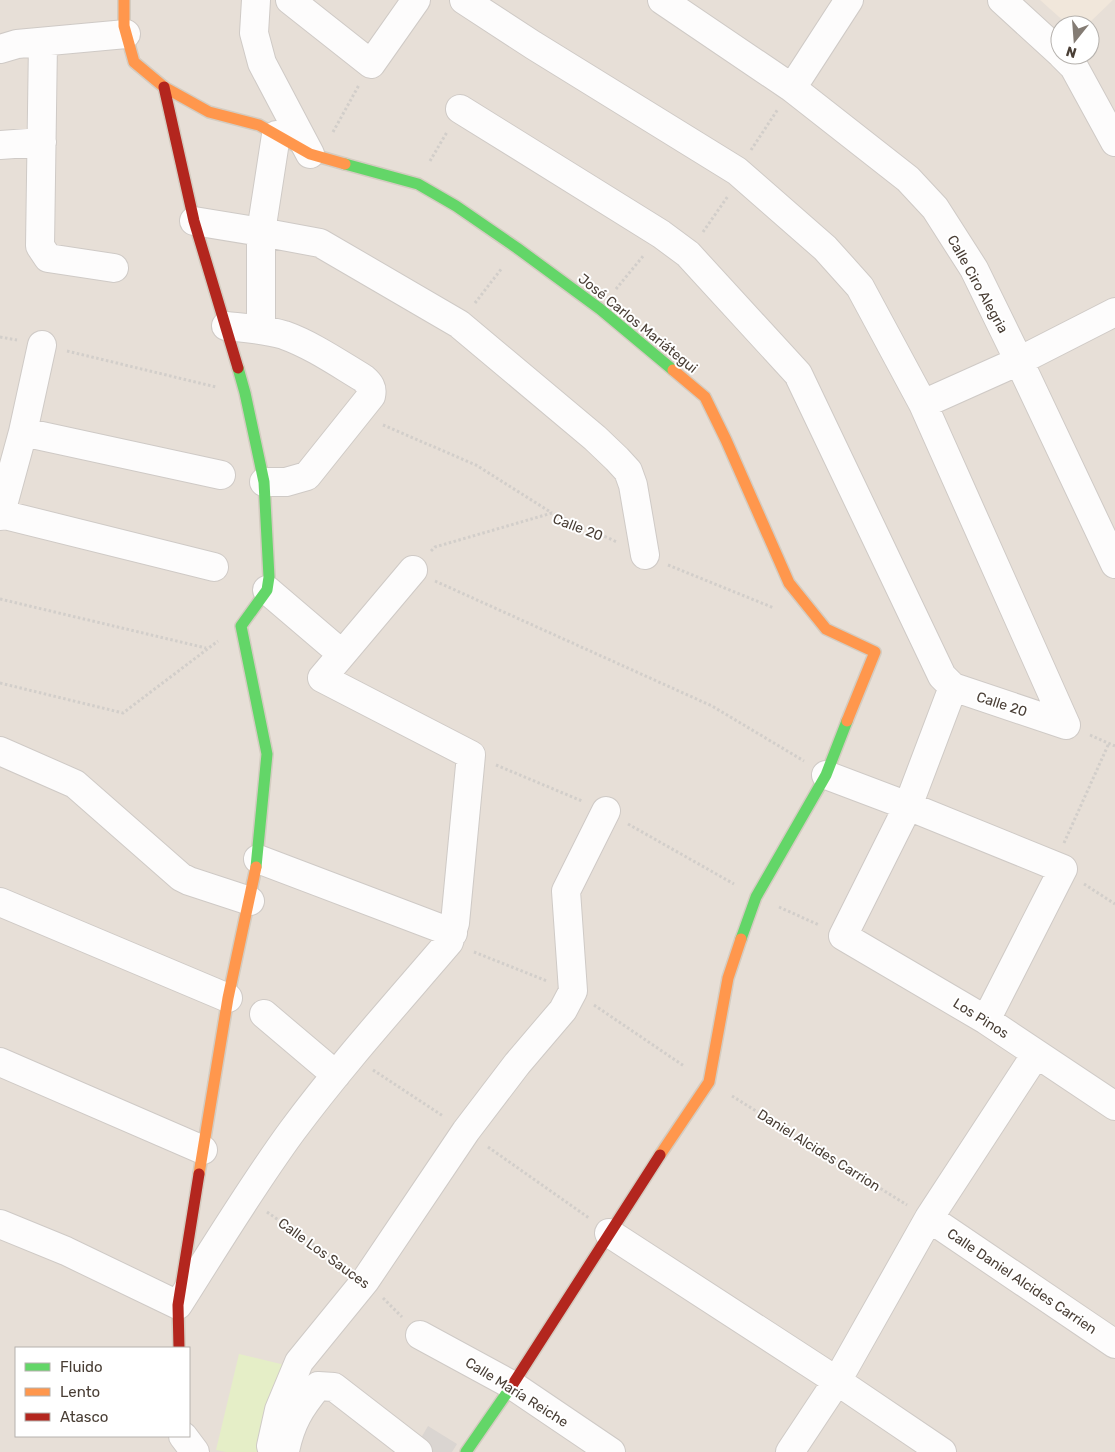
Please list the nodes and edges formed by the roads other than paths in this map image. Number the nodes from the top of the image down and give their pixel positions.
1 (124, 0) edge
2 (256, 0) edge
3 (290, 0) edge
4 (416, 0) edge
5 (464, 0) edge
6 (662, 0) edge
7 (849, 0) edge
8 (1002, 0) edge
9 (126, 34) junction
10 (43, 42) junction
11 (1050, 44) edge
12 (0, 49) edge
13 (1072, 65) edge
14 (164, 87) junction
15 (792, 88) junction
16 (460, 110) road end
17 (276, 135) junction
18 (42, 142) junction
19 (1115, 142) edge
20 (0, 145) edge
21 (314, 155) junction
22 (194, 221) junction
23 (261, 232) junction
24 (114, 268) dead end
25 (1115, 312) edge
26 (226, 326) junction
27 (261, 330) junction
28 (42, 346) road end
29 (1019, 361) junction
30 (923, 404) junction
31 (22, 432) junction
32 (221, 475) dead end
33 (264, 482) junction
34 (0, 515) edge
35 (645, 555) road end
36 (1115, 564) edge
37 (214, 568) dead end
38 (413, 570) road end
39 (267, 590) junction
40 (342, 654) junction
41 (947, 682) junction
42 (0, 751) edge
43 (826, 775) junction
44 (908, 806) junction
45 (606, 811) dead end
46 (258, 859) junction
47 (0, 902) edge
48 (250, 902) junction
49 (453, 933) junction
50 (228, 998) junction
51 (264, 1014) dead end
52 (986, 1020) junction
53 (1036, 1054) junction
54 (0, 1062) edge
55 (344, 1066) junction
56 (1115, 1106) edge
57 (203, 1150) junction
58 (929, 1218) junction
59 (0, 1224) edge
60 (609, 1233) junction
61 (178, 1305) junction
62 (420, 1335) road end
63 (1115, 1344) edge
64 (180, 1347) edge
65 (836, 1381) junction
66 (512, 1385) junction
67 (184, 1437) edge
68 (195, 1452) edge
69 (273, 1452) edge
70 (285, 1452) edge
71 (418, 1452) edge
72 (466, 1452) edge
73 (611, 1452) edge
74 (790, 1452) edge
75 (942, 1452) edge

1 - 9 street, José Carlos Mariátegui
2 - 21 street
3 - 4 street
5 - 30 street
6 - 15 street, Calle Ciro Alegria
7 - 15 street
8 - 11 street
9 - 10 street
9 - 14 street, José Carlos Mariátegui
10 - 12 street
10 - 18 street
13 - 19 street
14 - 17 street, José Carlos Mariátegui
14 - 22 street
15 - 29 street, Calle Ciro Alegria
16 - 41 street
17 - 21 street, José Carlos Mariátegui
17 - 23 street
18 - 20 street
18 - 24 street
21 - 43 street, José Carlos Mariátegui
22 - 23 street
22 - 26 street
23 - 27 street
23 - 35 street
25 - 29 street
26 - 27 street
26 - 33 street
27 - 33 street
28 - 31 street
29 - 30 street
29 - 36 street, Calle Ciro Alegria
30 - 41 street, Calle 20
31 - 32 street
31 - 34 street
33 - 39 street
34 - 37 street
38 - 40 street
39 - 40 street
39 - 46 street
40 - 49 street
41 - 44 street
42 - 48 street
43 - 44 street
43 - 60 street
44 - 52 street, Los Pinos
44 - 52 street
45 - 69 street
46 - 48 street
46 - 49 street
47 - 50 street
48 - 50 street
49 - 55 street
50 - 57 street
51 - 55 street
52 - 53 street, Los Pinos
53 - 56 street, Los Pinos
53 - 58 street
54 - 57 street
55 - 61 street
57 - 61 street
58 - 63 street, Calle Daniel Alcides Carrien
58 - 65 street
59 - 61 street
60 - 65 street
60 - 66 street
61 - 64 street
62 - 66 street, Calle María Reiche
65 - 74 street
65 - 75 street
66 - 72 street
66 - 73 street, Calle María Reiche
67 - 68 street
70 - 71 street

